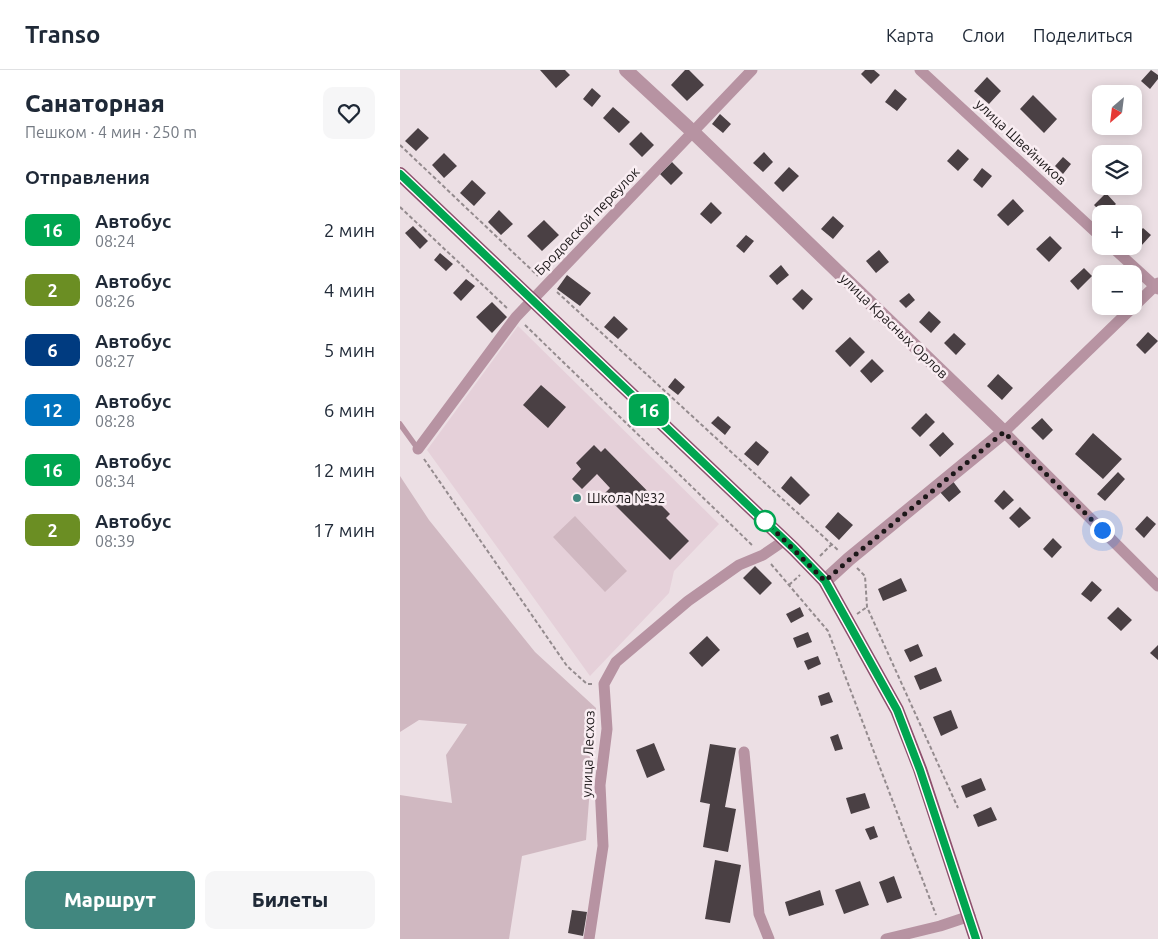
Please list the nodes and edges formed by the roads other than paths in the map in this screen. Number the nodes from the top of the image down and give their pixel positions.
1 (626, 70) edge
2 (752, 70) edge
3 (920, 70) edge
4 (693, 132) junction
5 (400, 174) edge
6 (1092, 229) edge
7 (1121, 255) edge
8 (1157, 286) edge
9 (532, 299) junction
10 (400, 424) edge
11 (1004, 432) junction
12 (418, 449) joint
13 (785, 540) junction
14 (825, 581) junction
15 (1158, 586) edge
16 (744, 752) dead end
17 (970, 916) junction
18 (589, 939) edge
19 (769, 939) edge
20 (886, 939) edge
21 (976, 939) edge

1 - 4 street, улица Красных Орлов
2 - 4 street, Бродовской переулок
3 - 6 street, улица Швейников
4 - 9 street, Бродовской переулок
4 - 11 street, улица Красных Орлов
5 - 9 main road
7 - 8 street
8 - 11 street
9 - 12 street, Бродовской переулок
9 - 13 main road
10 - 12 lane
11 - 14 street
11 - 15 street, улица Красных Орлов
13 - 14 main road
13 - 18 street, улица Лесхоз
14 - 17 main road
16 - 19 street
17 - 20 street
17 - 21 main road

